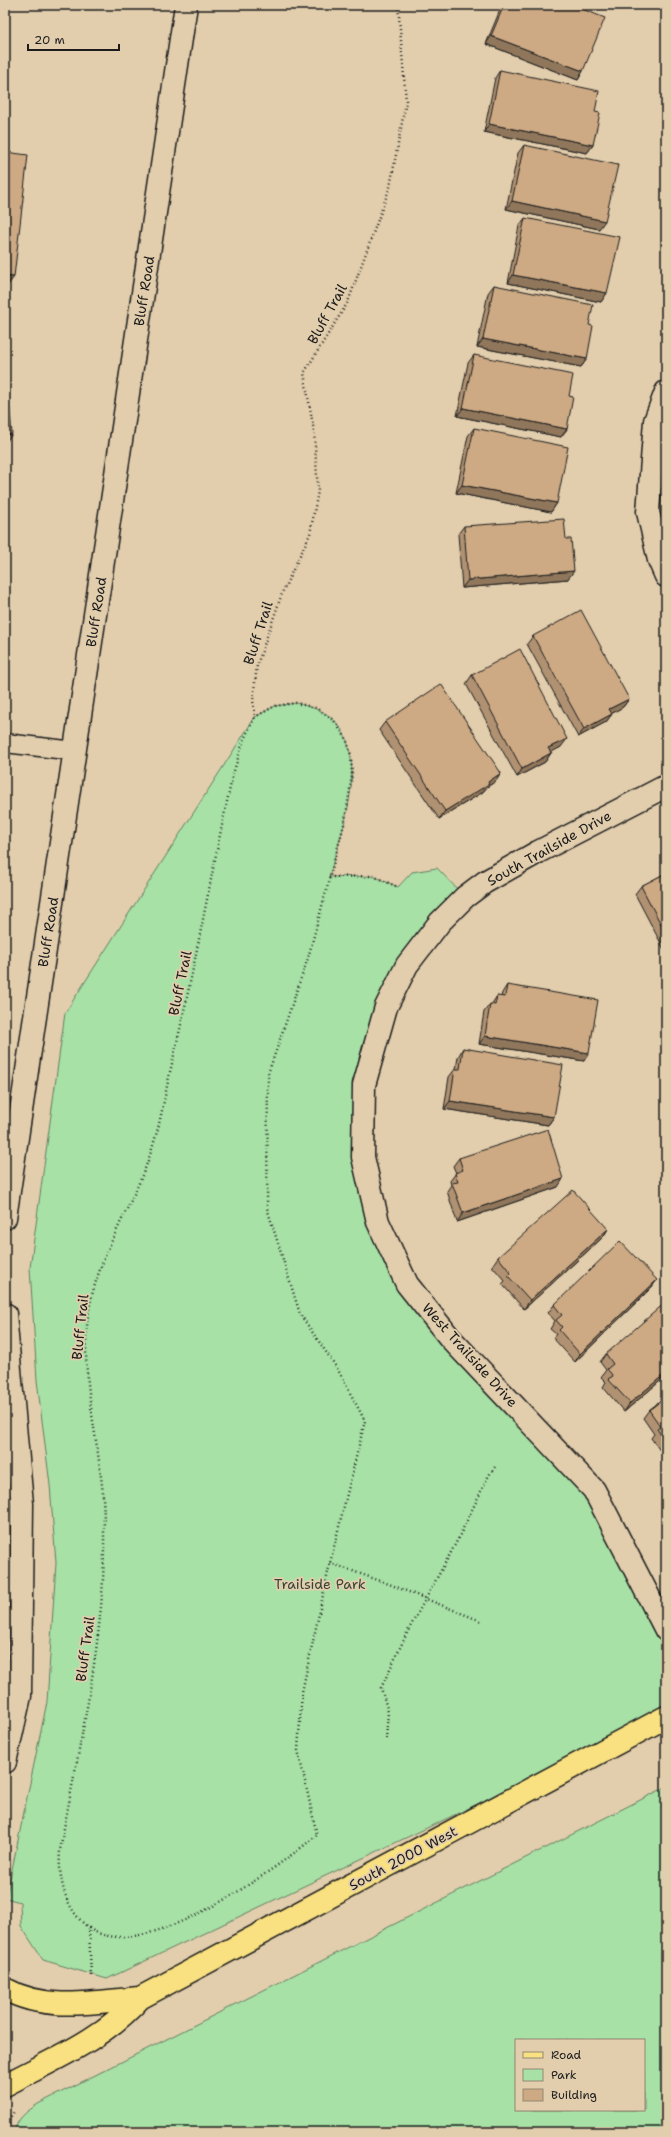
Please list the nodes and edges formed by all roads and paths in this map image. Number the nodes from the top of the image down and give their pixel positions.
1 (186, 5) edge
2 (398, 5) edge
3 (666, 392) edge
4 (666, 576) edge
5 (255, 717) junction
6 (5, 744) edge
7 (75, 751) junction
8 (666, 786) edge
9 (329, 877) junction
10 (398, 887) dead end
11 (440, 922) joint
12 (5, 1218) edge
13 (5, 1314) edge
14 (495, 1467) dead end
15 (330, 1563) junction
16 (426, 1599) junction
17 (480, 1621) dead end
18 (666, 1630) edge
19 (666, 1717) edge
20 (386, 1739) dead end
21 (5, 1762) edge
22 (89, 1928) junction
23 (91, 1977) dead end
24 (5, 1988) edge
25 (140, 1998) junction
26 (5, 2085) edge

1 - 7 main road, Bluff Road
2 - 5 path, Bluff Trail
3 - 4 main road
5 - 9 path
5 - 22 path, Bluff Trail
6 - 7 lane
7 - 12 main road, Bluff Road
8 - 11 main road, South Trailside Drive
9 - 10 path
9 - 15 path
11 - 18 main road, West Trailside Drive
13 - 21 main road
14 - 16 path
15 - 16 path
15 - 22 path
16 - 17 path
16 - 20 path
19 - 25 main road, South 2000 West
22 - 23 path
24 - 25 main road, South 2000 West
25 - 26 main road, South 2000 West

